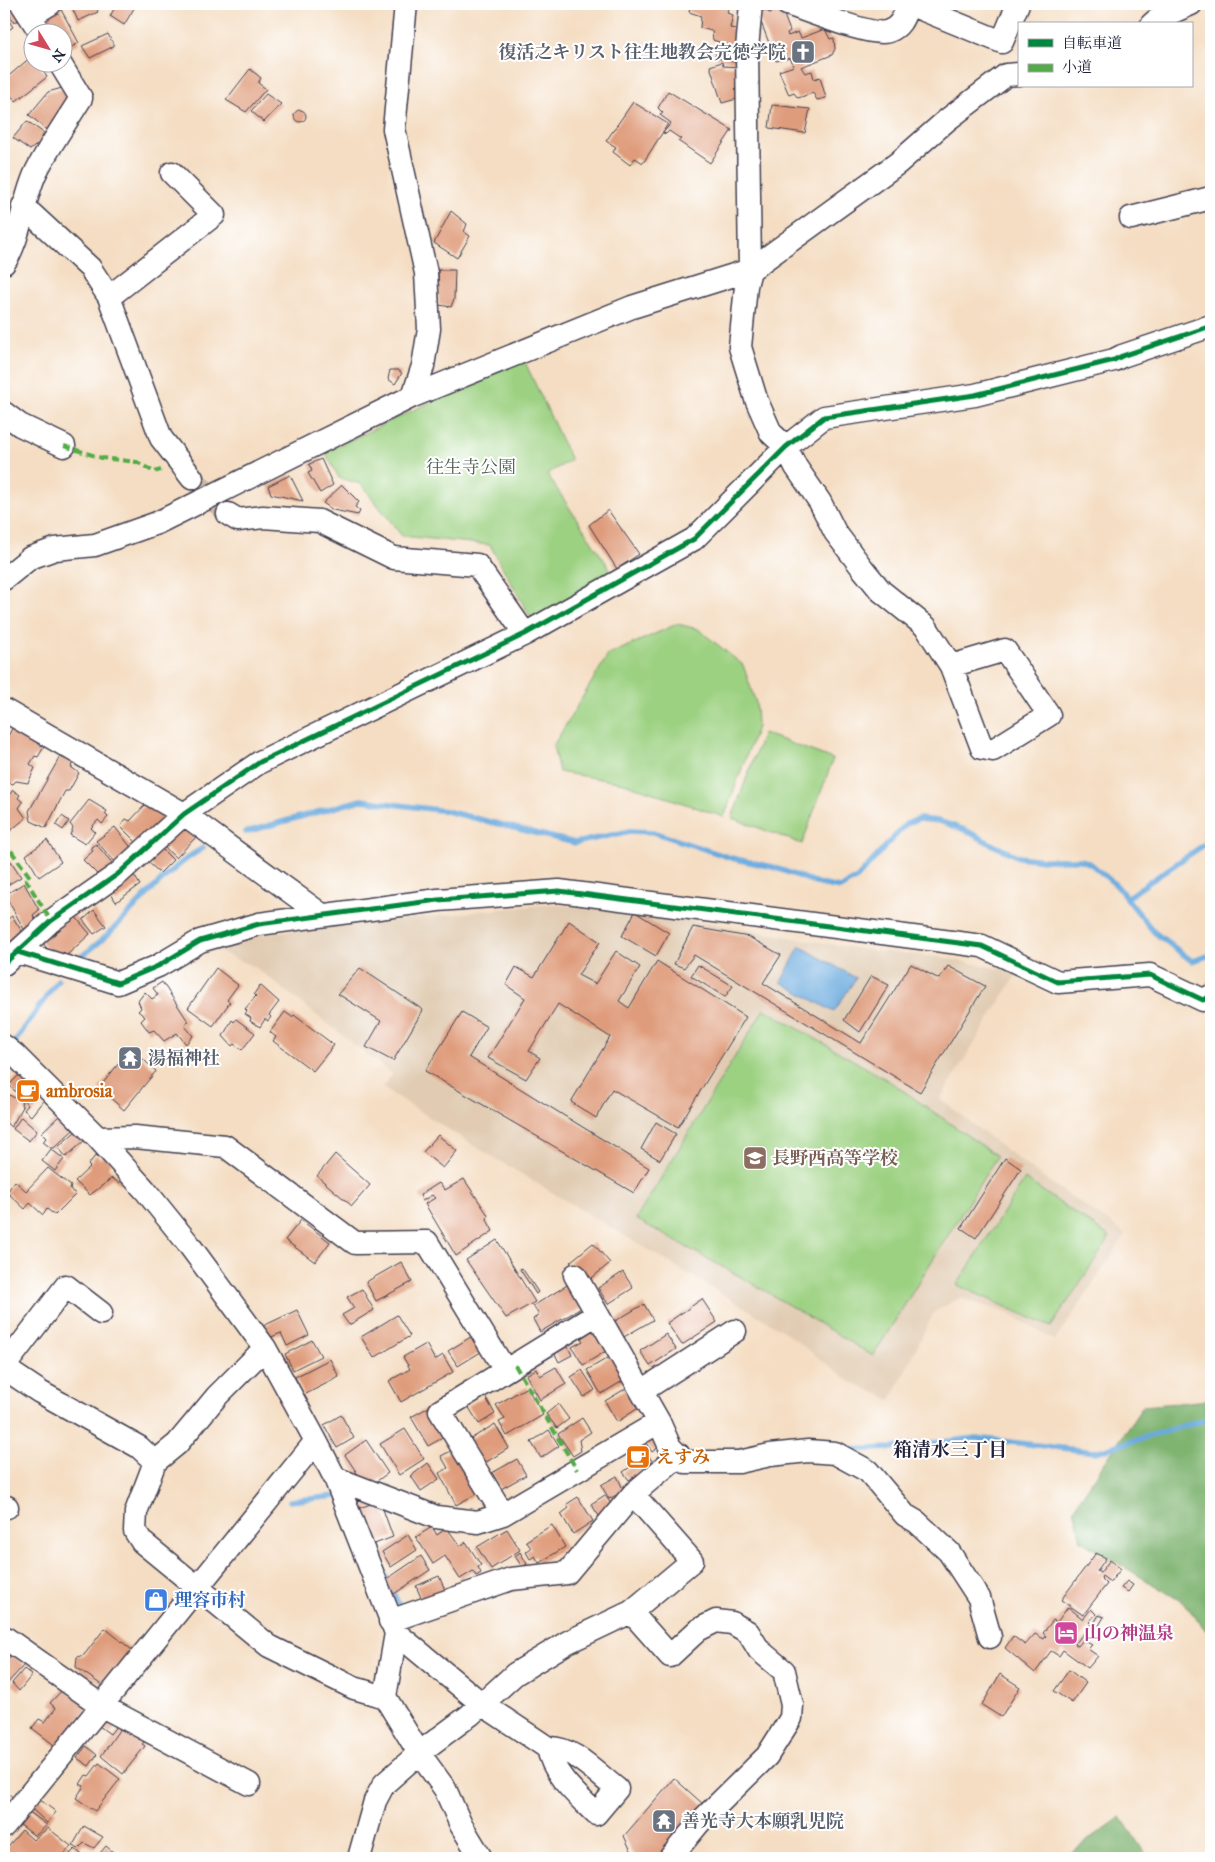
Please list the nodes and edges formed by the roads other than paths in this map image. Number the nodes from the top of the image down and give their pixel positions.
1 (50, 4) edge
2 (406, 4) edge
3 (751, 4) edge
4 (787, 4) edge
5 (909, 4) edge
6 (1018, 4) edge
7 (1191, 4) edge
8 (30, 17) edge
9 (1154, 22) edge
10 (65, 72) edge
11 (1018, 74) edge
12 (172, 173) dead end
13 (1211, 198) edge
14 (24, 206) junction
15 (1131, 218) dead end
16 (4, 263) edge
17 (750, 270) junction
18 (109, 297) junction
19 (1211, 326) edge
20 (413, 396) junction
21 (4, 413) edge
22 (64, 446) dead end
23 (786, 447) junction
24 (192, 478) tunnel mouth
25 (228, 514) tunnel mouth
26 (4, 579) edge
27 (526, 634) junction
28 (951, 666) junction
29 (4, 710) edge
30 (184, 814) junction
31 (322, 915) junction
32 (11, 958) edge
33 (1211, 996) edge
34 (8, 1057) edge
35 (98, 1138) junction
36 (575, 1275) dead end
37 (101, 1313) dead end
38 (597, 1314) junction
39 (735, 1332) dead end
40 (265, 1348) junction
41 (4, 1367) edge
42 (505, 1370) junction
43 (642, 1391) junction
44 (659, 1422) junction
45 (316, 1441) junction
46 (678, 1455) junction
47 (155, 1462) junction
48 (335, 1478) junction
49 (633, 1494) junction
50 (503, 1514) junction
51 (199, 1587) junction
52 (631, 1612) junction
53 (393, 1627) junction
54 (4, 1637) edge
55 (990, 1637) dead end
56 (384, 1697) junction
57 (482, 1704) junction
58 (102, 1706) junction
59 (548, 1748) dead end
60 (419, 1753) junction
61 (249, 1784) dead end
62 (4, 1826) edge
63 (359, 1858) edge
64 (481, 1858) edge
65 (670, 1858) edge

1 - 8 street
2 - 20 street
3 - 17 street
4 - 5 street
5 - 6 street
7 - 9 street
10 - 14 street
11 - 17 street
12 - 18 street
13 - 15 street
14 - 16 street
14 - 18 street
17 - 20 street
17 - 23 street
18 - 24 street
19 - 23 street
20 - 26 street
21 - 22 street
23 - 27 street
23 - 28 street
25 - 27 street
27 - 30 street
28 - 28 street
29 - 30 street
30 - 31 street
30 - 32 street
31 - 32 street
31 - 33 street
34 - 35 street
35 - 40 street
35 - 42 street
36 - 38 street
37 - 41 street
38 - 42 street
38 - 43 street
39 - 43 street
40 - 45 street
40 - 47 street
41 - 47 street
42 - 50 street
43 - 44 street
44 - 46 street
44 - 50 street
45 - 48 street
45 - 51 street
46 - 49 street
46 - 55 street
47 - 51 street
48 - 50 street
48 - 53 street
49 - 52 street
49 - 53 street
51 - 56 street
51 - 58 street
52 - 57 street
52 - 65 street
53 - 56 street
53 - 57 street
54 - 58 street
56 - 60 street
57 - 59 street
57 - 60 street
58 - 61 street
58 - 62 street
60 - 63 street
60 - 64 street

